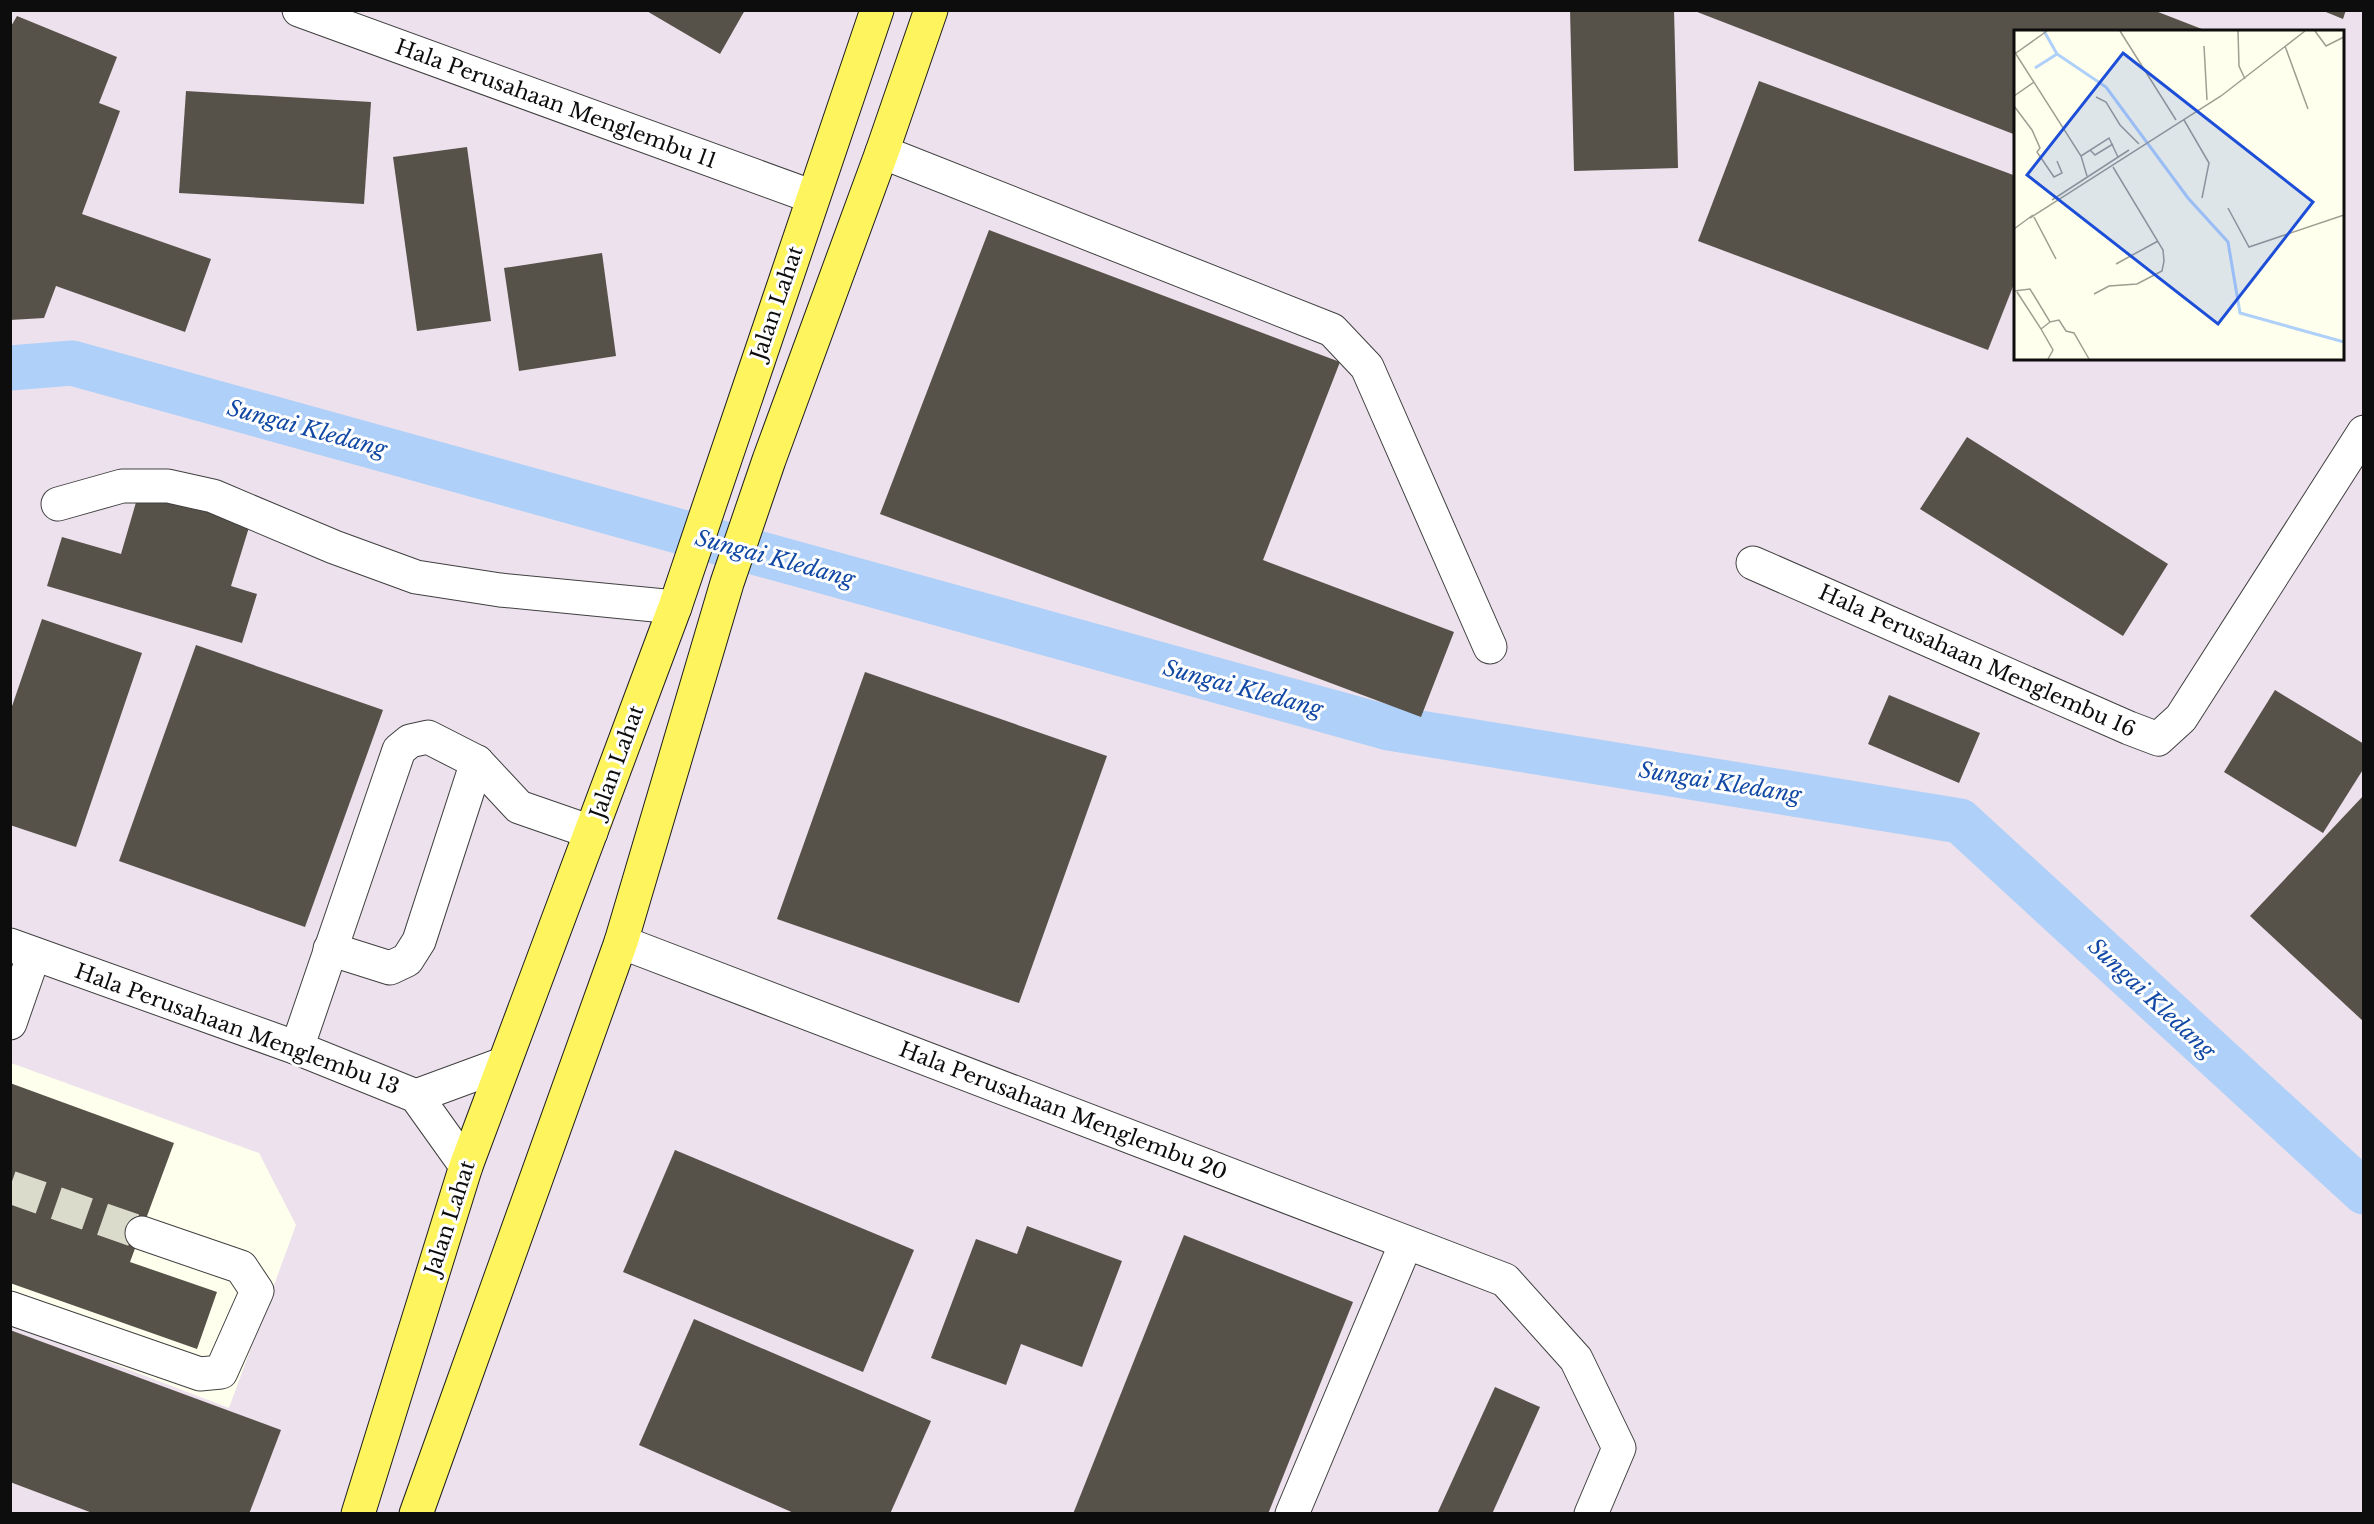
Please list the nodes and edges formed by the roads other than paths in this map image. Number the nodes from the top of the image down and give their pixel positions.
1 (298, 10) edge
2 (877, 10) edge
3 (931, 10) edge
4 (882, 152) junction
5 (813, 197) junction
6 (2364, 432) edge
7 (58, 504) dead end
8 (1754, 563) dead end
9 (675, 607) junction
10 (1490, 647) dead end
11 (477, 762) junction
12 (591, 832) junction
13 (621, 942) junction
14 (330, 949) junction
15 (22, 950) edge
16 (10, 1023) edge
17 (297, 1047) junction
18 (503, 1064) junction
19 (416, 1096) junction
20 (466, 1166) junction
21 (142, 1233) tunnel mouth
22 (1406, 1243) junction
23 (10, 1308) edge
24 (358, 1514) edge
25 (416, 1514) edge
26 (1292, 1514) edge
27 (1591, 1514) edge

1 - 5 street, Hala Perusahaan Menglembu 11
2 - 5 main road, Jalan Lahat
3 - 4 main road
4 - 10 street
4 - 13 main road
5 - 9 main road, Jalan Lahat
6 - 8 street, Hala Perusahaan Menglembu 16
7 - 9 street
9 - 12 main road, Jalan Lahat
11 - 12 street
11 - 14 street
11 - 14 street
12 - 18 main road, Jalan Lahat
13 - 22 street, Hala Perusahaan Menglembu 20
13 - 25 main road
14 - 17 street
15 - 16 street
15 - 17 street, Hala Perusahaan Menglembu 13
17 - 19 street, Hala Perusahaan Menglembu 13
18 - 19 street
18 - 20 main road, Jalan Lahat
19 - 20 street, Hala Perusahaan Menglembu 13
20 - 24 main road, Jalan Lahat
21 - 23 street
22 - 26 street
22 - 27 street, Hala Perusahaan Menglembu 20

